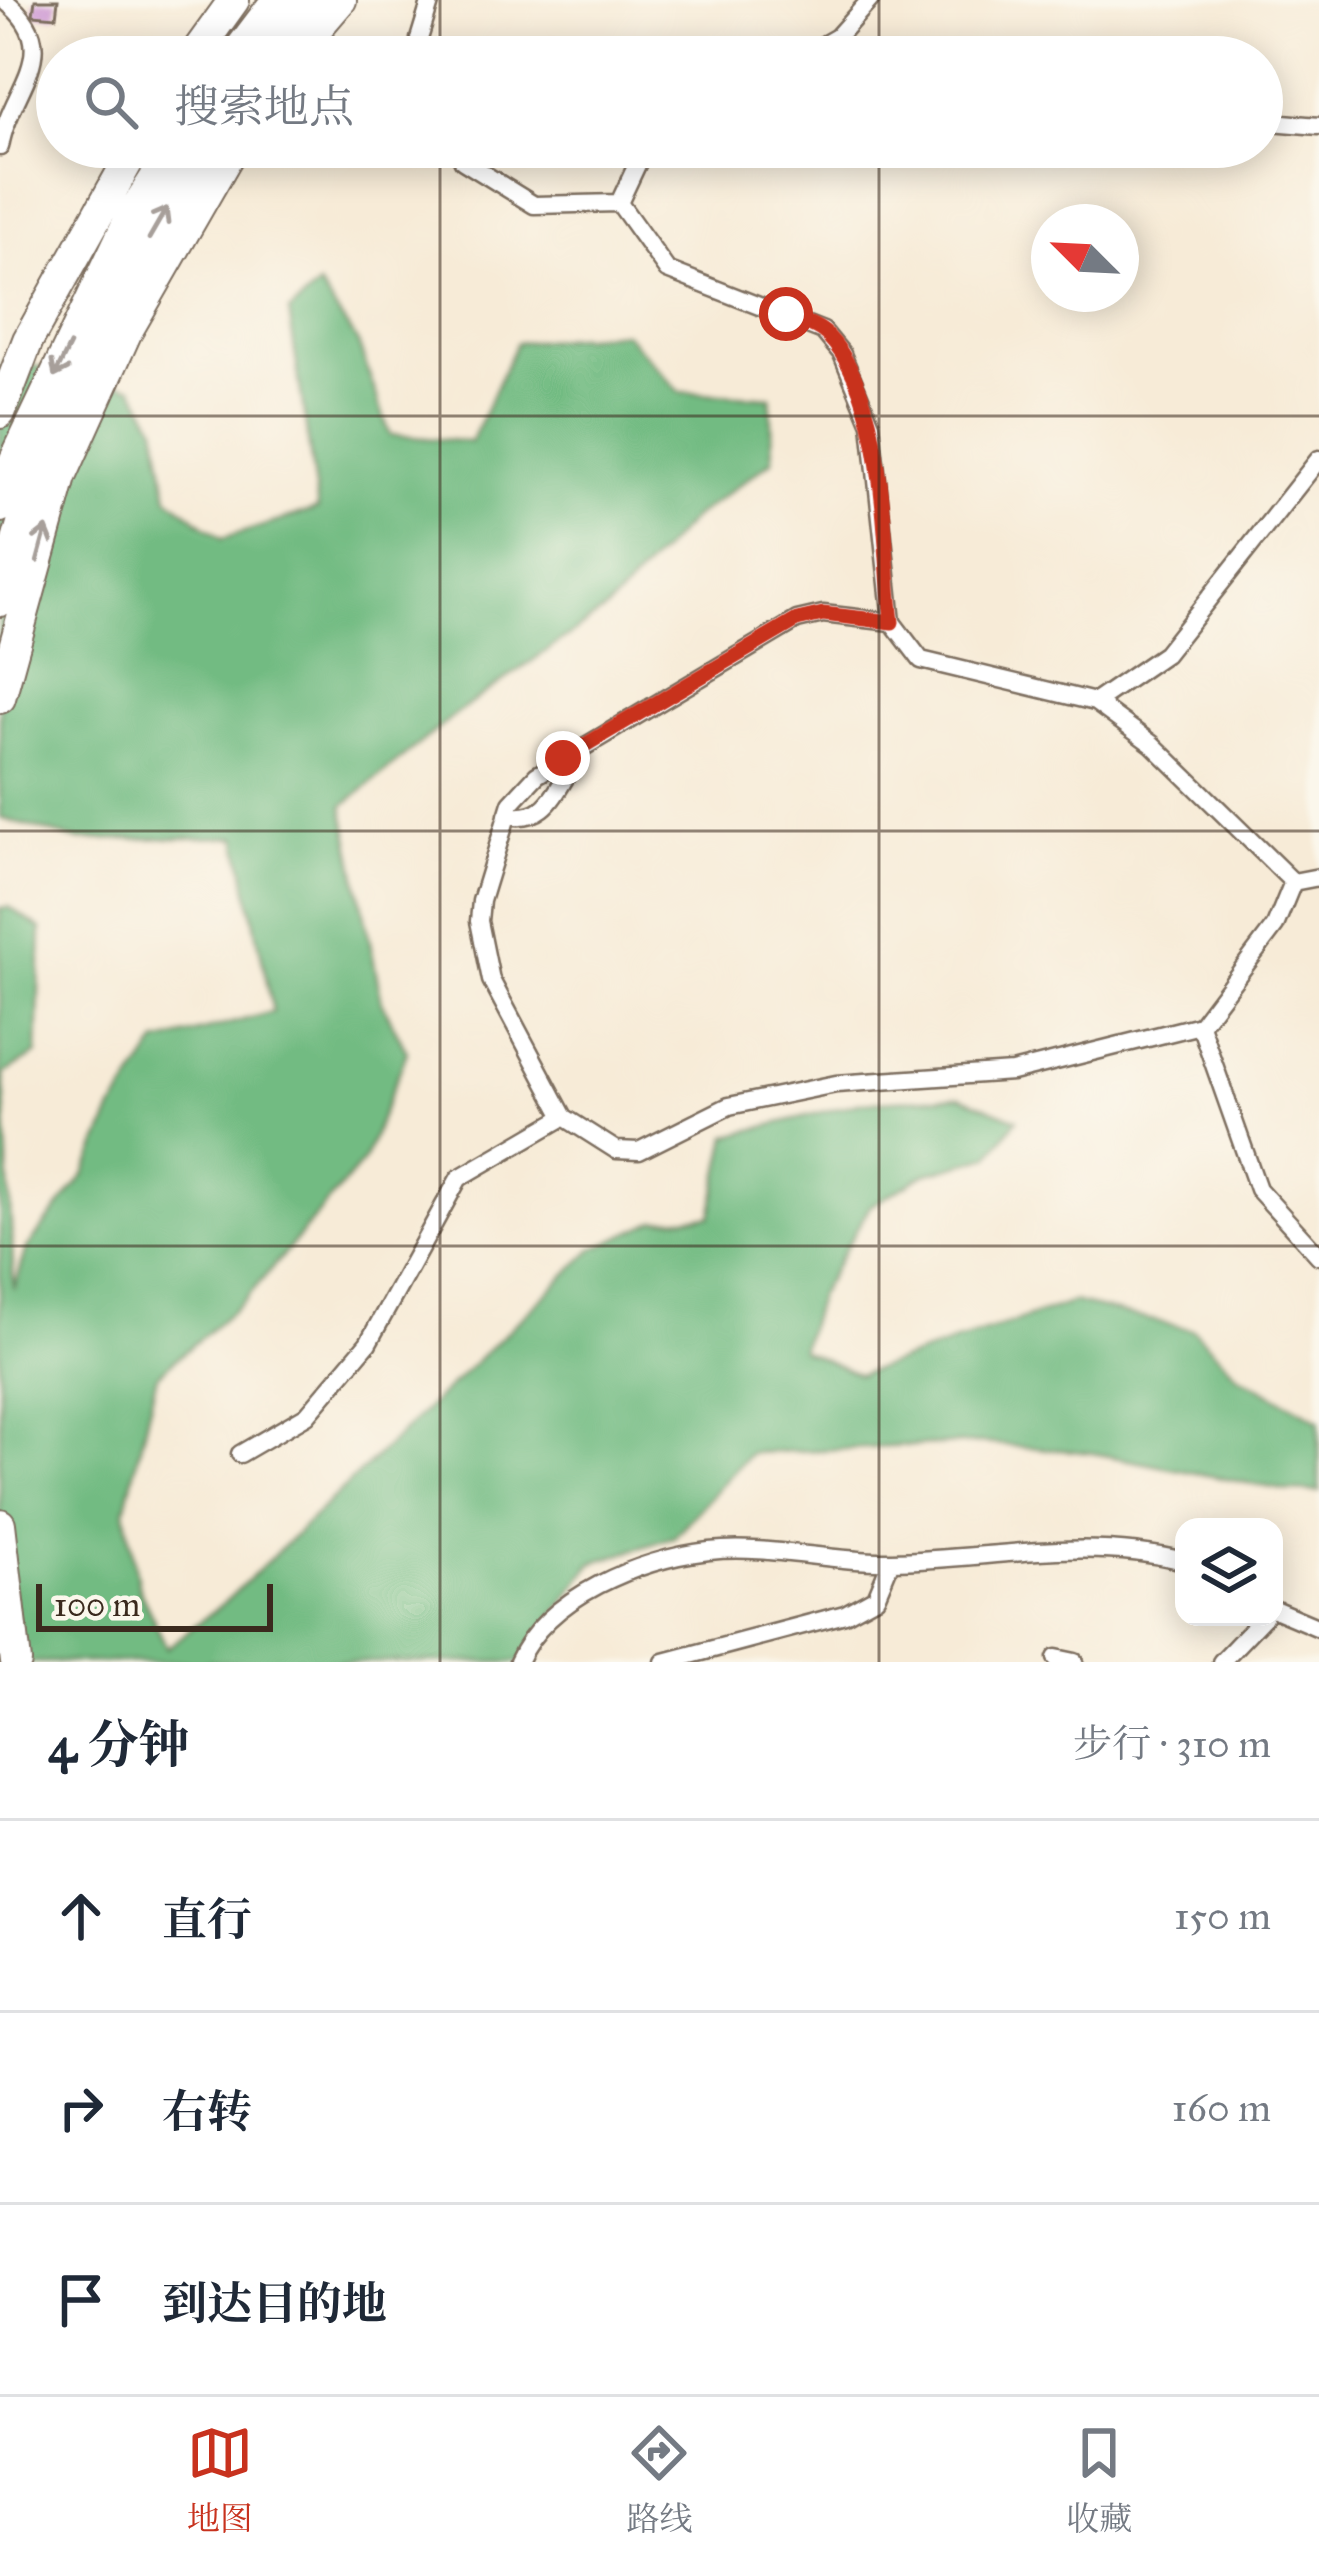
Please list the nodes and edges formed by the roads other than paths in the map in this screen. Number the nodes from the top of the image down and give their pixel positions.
1 (4, 0) edge
2 (235, 0) edge
3 (277, 0) edge
4 (310, 0) edge
5 (341, 0) edge
6 (431, 0) edge
7 (870, 0) edge
8 (208, 36) edge
9 (250, 36) edge
10 (282, 36) edge
11 (310, 36) edge
12 (420, 36) edge
13 (838, 36) edge
14 (1283, 123) edge
15 (1319, 126) edge
16 (0, 146) edge
17 (124, 168) edge
18 (162, 168) edge
19 (192, 168) edge
20 (221, 168) edge
21 (474, 168) edge
22 (635, 168) edge
23 (619, 202) junction
24 (0, 413) edge
25 (1319, 459) edge
26 (0, 507) edge
27 (0, 601) edge
28 (892, 622) junction
29 (0, 698) edge
30 (1096, 702) junction
31 (563, 758) junction
32 (507, 815) junction
33 (1319, 877) edge
34 (1293, 882) junction
35 (1200, 1025) junction
36 (564, 1117) junction
37 (1319, 1256) edge
38 (240, 1454) dead end
39 (0, 1524) edge
40 (1175, 1559) edge
41 (891, 1561) junction
42 (1283, 1613) edge
43 (1255, 1626) edge
44 (1319, 1628) edge
45 (16, 1662) edge
46 (518, 1662) edge
47 (664, 1662) edge
48 (1221, 1662) edge

1 - 16 street
2 - 8 highway
3 - 9 highway
4 - 10 highway
5 - 11 highway
6 - 12 street
7 - 13 street
14 - 15 street
17 - 24 highway
18 -> 26 highway
27 -> 19 highway
29 -> 20 highway
21 - 23 street
22 - 23 street
23 - 28 street
25 - 30 street
28 - 30 street
28 - 31 street
30 - 34 street
31 - 32 street
31 - 32 street
32 - 36 street
33 - 34 street
34 - 35 street
35 - 36 street
35 - 37 street
36 - 38 street
39 - 45 highway
40 - 41 street
41 - 46 street
41 - 47 street
42 - 44 street
43 - 48 street

